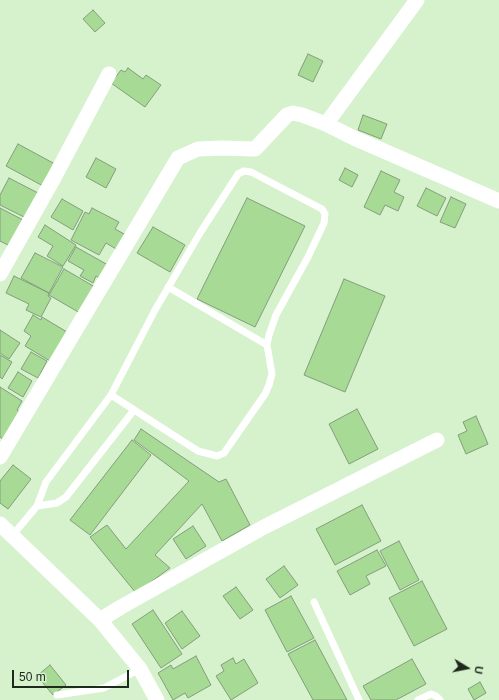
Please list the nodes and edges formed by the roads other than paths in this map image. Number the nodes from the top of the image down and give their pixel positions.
1 (417, 0) edge
2 (109, 74) dead end
3 (326, 124) junction
4 (499, 201) edge
5 (0, 274) edge
6 (168, 287) junction
7 (267, 345) junction
8 (111, 395) junction
9 (134, 410) junction
10 (437, 440) dead end
11 (0, 457) edge
12 (38, 506) junction
13 (0, 524) edge
14 (12, 536) junction
15 (314, 602) dead end
16 (100, 620) junction
17 (140, 669) junction
18 (57, 695) dead end
19 (157, 700) edge
20 (359, 700) edge
21 (418, 700) edge
22 (440, 700) edge

1 - 3 street
2 - 5 street
3 - 4 street
3 - 11 street
6 - 7 lane
6 - 7 lane
6 - 8 lane
7 - 9 lane
8 - 9 lane
8 - 12 lane
9 - 12 lane
10 - 16 street
12 - 14 lane
13 - 14 street
14 - 16 street
15 - 20 lane
16 - 17 street
17 - 18 lane
17 - 19 street
21 - 22 lane

